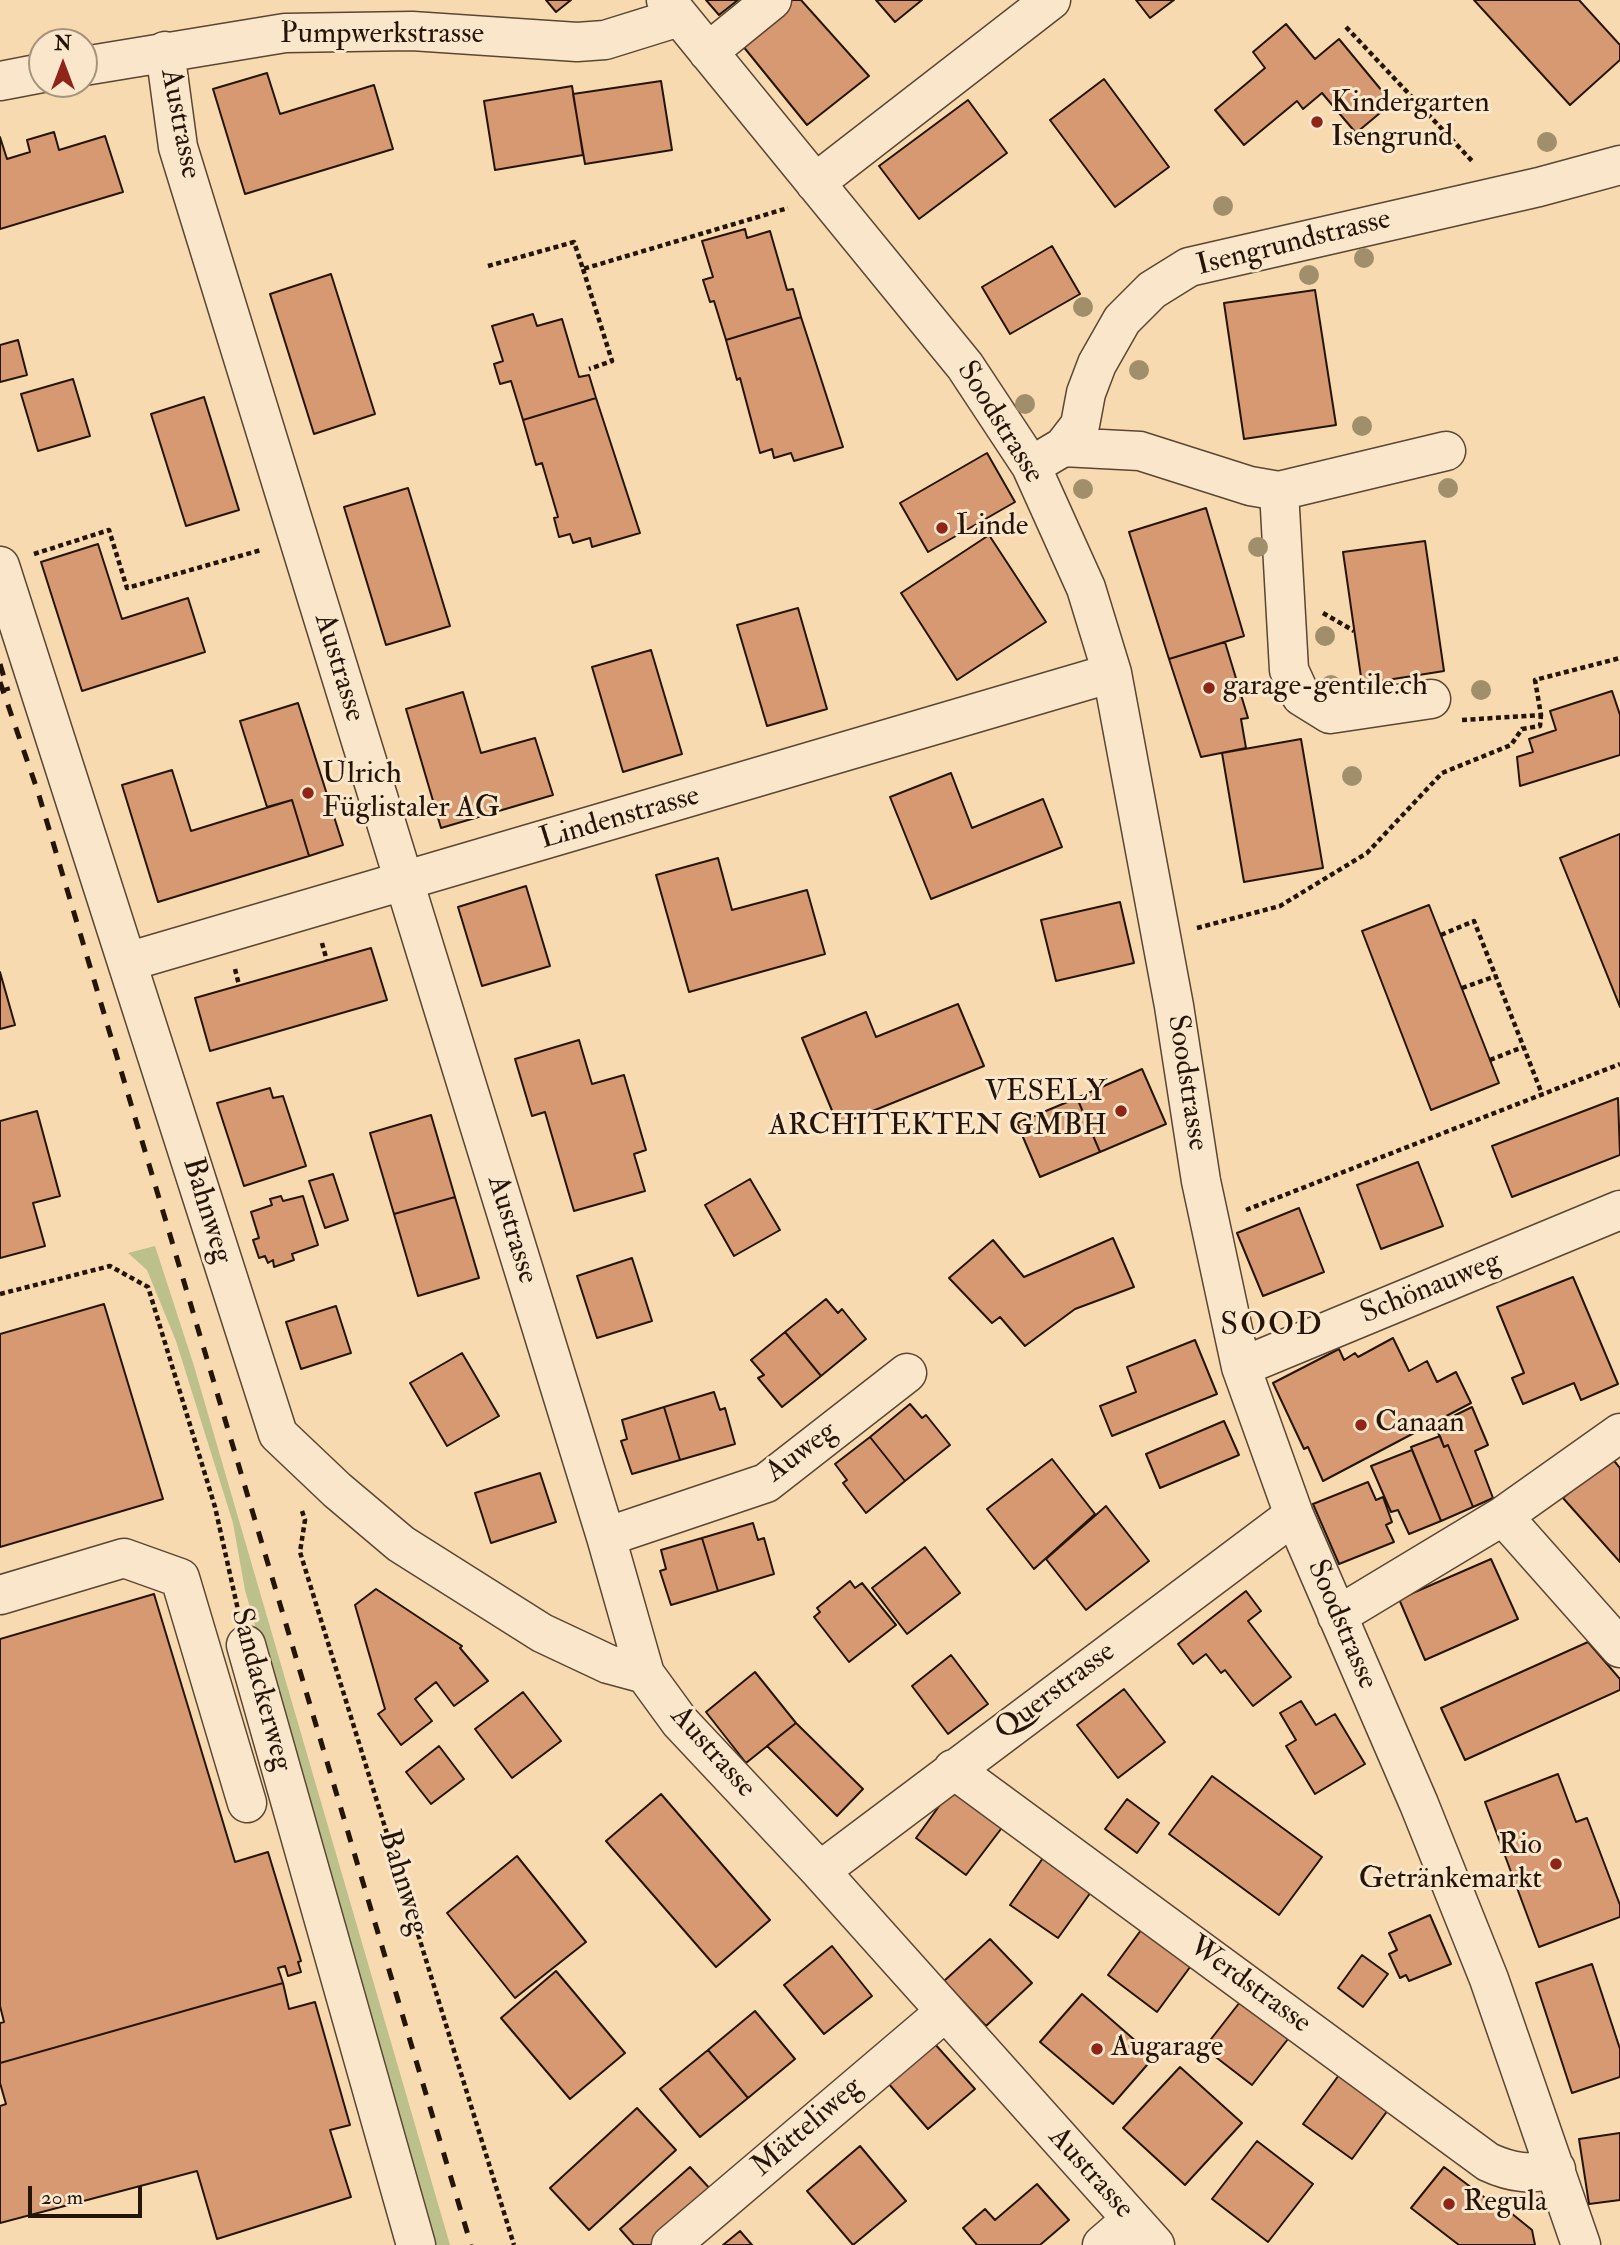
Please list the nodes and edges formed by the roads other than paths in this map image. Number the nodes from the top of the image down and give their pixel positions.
1 (772, 0) edge
2 (1051, 0) edge
3 (673, 9) edge
4 (165, 51) junction
5 (708, 52) junction
6 (98, 63) edge
7 (28, 76) edge
8 (0, 81) edge
9 (1620, 165) edge
10 (808, 194) junction
11 (1446, 451) dead end
12 (1047, 457) junction
13 (1279, 491) junction
14 (12, 561) edge
15 (1112, 673) junction
16 (1431, 699) road end
17 (405, 883) junction
18 (127, 962) junction
19 (1620, 1210) edge
20 (1241, 1367) junction
21 (907, 1373) dead end
22 (1620, 1433) edge
23 (1294, 1515) junction
24 (1503, 1516) junction
25 (606, 1537) junction
26 (0, 1595) edge
27 (1337, 1616) junction
28 (246, 1645) road end
29 (1620, 1648) edge
30 (645, 1674) junction
31 (953, 1769) junction
32 (247, 1803) dead end
33 (820, 1871) junction
34 (945, 2012) junction
35 (1556, 2169) junction
36 (1143, 2233) edge
37 (415, 2245) edge
38 (671, 2245) edge
39 (1102, 2245) edge
40 (1581, 2245) edge

1 - 5 street
2 - 10 street
3 - 4 street, Pumpwerkstrasse
3 - 5 street, Soodstrasse
4 - 6 street, Pumpwerkstrasse
4 - 17 street, Austrasse
5 - 10 street, Soodstrasse
7 - 8 street
9 - 12 street, Isengrundstrasse
10 - 12 street, Soodstrasse
11 - 13 street
12 - 13 street
12 - 15 street, Soodstrasse
13 - 16 street
14 - 18 street, Bahnweg
15 - 17 street, Lindenstrasse
15 - 20 street, Soodstrasse
17 - 18 street, Lindenstrasse
17 - 25 street, Austrasse
18 - 30 street, Bahnweg
19 - 20 street, Schönauweg
20 - 23 street, Soodstrasse
21 - 25 street, Auweg
22 - 24 street
23 - 27 street, Soodstrasse
23 - 31 street, Querstrasse
24 - 27 street
24 - 29 street
25 - 30 street, Austrasse
26 - 32 street
27 - 35 street, Soodstrasse
28 - 37 street, Sandackerweg
30 - 33 street, Austrasse
31 - 33 street, Querstrasse
31 - 35 street, Werdstrasse
33 - 34 street, Austrasse
34 - 36 street, Austrasse
34 - 38 street, Mätteliweg
35 - 40 street, Soodstrasse
36 - 39 street

